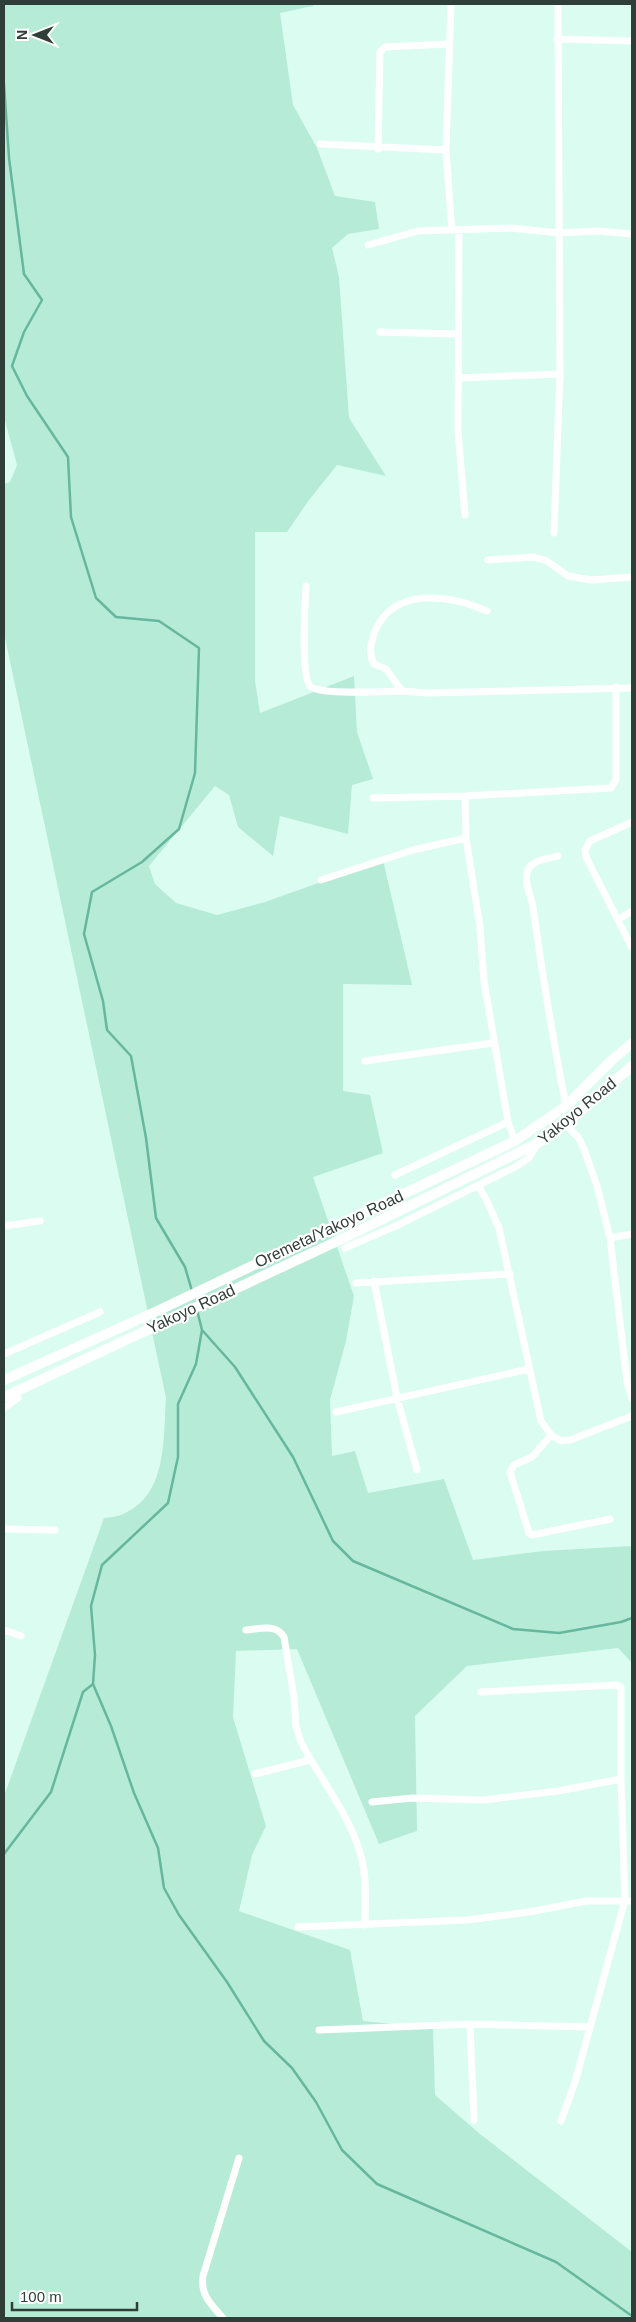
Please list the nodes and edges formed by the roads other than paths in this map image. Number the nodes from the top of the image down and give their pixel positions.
1 (451, 4) edge
2 (558, 4) edge
3 (558, 39) junction
4 (632, 41) edge
5 (449, 44) junction
6 (320, 144) dead end
7 (378, 149) junction
8 (446, 150) junction
9 (459, 232) junction
10 (559, 233) junction
11 (632, 234) edge
12 (368, 245) dead end
13 (380, 332) dead end
14 (458, 334) junction
15 (560, 374) junction
16 (459, 378) junction
17 (465, 515) dead end
18 (554, 533) dead end
19 (488, 560) dead end
20 (632, 577) edge
21 (306, 586) dead end
22 (487, 611) dead end
23 (616, 687) junction
24 (632, 688) edge
25 (402, 691) junction
26 (465, 796) junction
27 (373, 798) dead end
28 (632, 822) edge
29 (466, 838) junction
30 (558, 856) dead end
31 (321, 880) dead end
32 (632, 912) edge
33 (619, 919) junction
34 (632, 948) edge
35 (494, 1043) junction
36 (632, 1043) edge
37 (365, 1061) dead end
38 (632, 1066) edge
39 (566, 1106) junction
40 (508, 1122) junction
41 (565, 1124) junction
42 (515, 1141) junction
43 (538, 1144) junction
44 (395, 1175) dead end
45 (478, 1186) junction
46 (40, 1221) dead end
47 (4, 1226) edge
48 (632, 1234) edge
49 (610, 1238) junction
50 (345, 1248) dead end
51 (510, 1274) junction
52 (374, 1281) junction
53 (356, 1283) dead end
54 (100, 1312) dead end
55 (4, 1354) edge
56 (529, 1369) junction
57 (4, 1380) edge
58 (4, 1397) edge
59 (18, 1398) dead end
60 (397, 1398) junction
61 (632, 1399) edge
62 (4, 1408) edge
63 (336, 1412) dead end
64 (632, 1416) edge
65 (551, 1435) junction
66 (417, 1470) dead end
67 (610, 1519) dead end
68 (4, 1529) edge
69 (55, 1530) dead end
70 (4, 1630) edge
71 (246, 1630) dead end
72 (21, 1636) dead end
73 (481, 1692) dead end
74 (310, 1760) junction
75 (255, 1774) dead end
76 (621, 1779) junction
77 (372, 1802) dead end
78 (628, 1900) edge
79 (365, 1925) junction
80 (298, 1926) dead end
81 (470, 2024) junction
82 (590, 2027) junction
83 (319, 2030) dead end
84 (474, 2120) dead end
85 (561, 2121) dead end
86 (239, 2158) dead end
87 (223, 2318) edge

1 - 5 street
2 - 3 street
3 - 4 street
3 - 10 street
5 - 7 street
5 - 8 street
6 - 7 street
7 - 8 street
8 - 9 street
9 - 10 street
9 - 12 street
9 - 14 street
10 - 11 street
10 - 15 street
13 - 14 street
14 - 16 street
15 - 16 street
15 - 18 street
16 - 17 street
19 - 20 street
21 - 25 street
22 - 25 street
23 - 24 street
23 - 25 street
23 - 26 street
26 - 27 street
26 - 29 street
28 - 33 street
29 - 31 street
29 - 35 street
30 - 39 street
32 - 33 street
33 - 34 street
35 - 37 street
35 - 40 street
36 - 39 main road, Oremeta/Yakoyo Road
38 - 41 main road, Yakoyo Road
39 - 42 main road, Oremeta/Yakoyo Road
40 - 42 street
40 - 44 street
41 - 43 main road, Yakoyo Road
41 - 49 street
42 - 57 main road, Oremeta/Yakoyo Road
43 - 45 street
43 - 58 main road, Yakoyo Road
45 - 50 street
45 - 51 street
46 - 47 street
48 - 49 street
49 - 61 street
51 - 52 street
51 - 56 street
52 - 53 street
52 - 60 street
54 - 55 street
56 - 60 street
56 - 65 street
59 - 62 street
60 - 63 street
60 - 66 street
64 - 65 street
65 - 67 street
68 - 69 street
70 - 72 street
71 - 74 street
73 - 76 street
74 - 75 street
74 - 79 street
76 - 77 street
76 - 78 street
78 - 79 street
78 - 82 street
79 - 80 street
81 - 82 street
81 - 83 street
81 - 84 street
82 - 85 street
86 - 87 street

